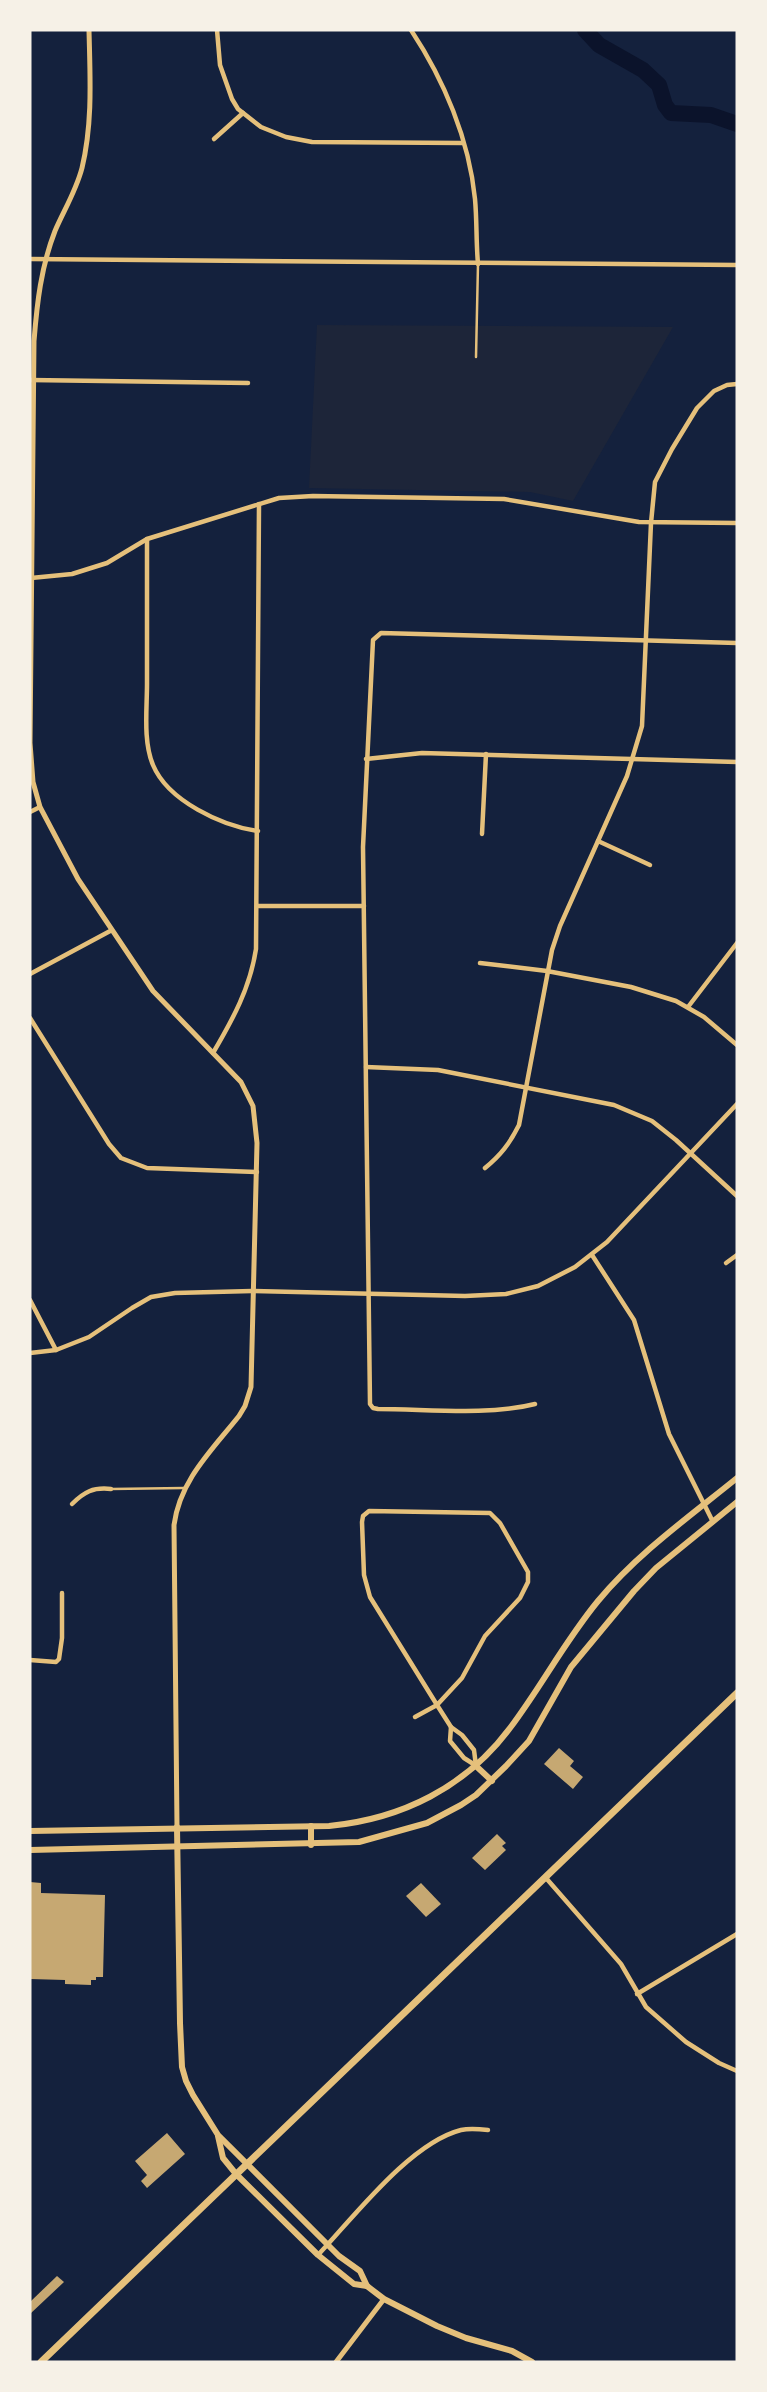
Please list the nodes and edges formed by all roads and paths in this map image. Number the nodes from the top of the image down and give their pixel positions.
1 (89, 30) edge
2 (216, 30) edge
3 (411, 30) edge
4 (243, 113) junction
5 (214, 139) dead end
6 (463, 143) junction
7 (30, 259) edge
8 (45, 260) junction
9 (478, 264) junction
10 (737, 265) edge
11 (476, 356) dead end
12 (32, 380) edge
13 (248, 383) dead end
14 (737, 384) edge
15 (259, 504) junction
16 (651, 523) junction
17 (737, 523) edge
18 (147, 539) junction
19 (31, 578) edge
20 (646, 641) junction
21 (737, 643) edge
22 (486, 754) junction
23 (366, 759) junction
24 (634, 759) junction
25 (737, 762) edge
26 (40, 807) junction
27 (30, 811) edge
28 (258, 831) junction
29 (482, 834) dead end
30 (598, 841) junction
31 (650, 865) dead end
32 (257, 906) junction
33 (364, 906) junction
34 (112, 930) junction
35 (737, 943) edge
36 (480, 963) dead end
37 (547, 971) junction
38 (30, 974) edge
39 (688, 1007) junction
40 (30, 1018) edge
41 (737, 1045) edge
42 (212, 1053) junction
43 (366, 1067) junction
44 (527, 1087) junction
45 (737, 1104) edge
46 (691, 1153) junction
47 (485, 1168) dead end
48 (257, 1172) junction
49 (737, 1196) edge
50 (592, 1255) junction
51 (737, 1255) edge
52 (726, 1263) dead end
53 (252, 1291) junction
54 (368, 1293) junction
55 (30, 1300) edge
56 (57, 1350) junction
57 (30, 1353) edge
58 (535, 1404) dead end
59 (737, 1478) edge
60 (184, 1488) junction
61 (111, 1489) joint
62 (737, 1502) edge
63 (72, 1504) dead end
64 (703, 1505) junction
65 (712, 1522) junction
66 (62, 1593) dead end
67 (30, 1660) edge
68 (737, 1693) edge
69 (437, 1705) junction
70 (415, 1717) dead end
71 (451, 1727) junction
72 (476, 1766) junction
73 (492, 1781) junction
74 (311, 1826) junction
75 (177, 1827) junction
76 (30, 1831) edge
77 (311, 1845) junction
78 (177, 1847) junction
79 (30, 1850) edge
80 (546, 1878) junction
81 (737, 1934) edge
82 (637, 1994) junction
83 (737, 2071) edge
84 (488, 2130) dead end
85 (218, 2135) junction
86 (246, 2165) junction
87 (236, 2174) junction
88 (328, 2245) junction
89 (318, 2255) junction
90 (367, 2287) junction
91 (384, 2298) junction
92 (41, 2362) edge
93 (336, 2362) edge
94 (532, 2362) edge

1 - 8 street
2 - 4 street
3 - 6 street
4 - 5 street
4 - 6 street
6 - 9 street
7 - 8 street
8 - 9 street
8 - 12 street
9 - 10 street
9 - 11 lane
12 - 13 street
12 - 19 street
14 - 16 street
15 - 16 street
15 - 18 street
15 - 28 street
16 - 17 street
16 - 20 street
18 - 19 street
18 - 28 street
19 - 26 street
20 - 21 street
20 - 23 street
20 - 24 street
22 - 23 street
22 - 24 street
22 - 29 street
23 - 33 street
24 - 25 street
24 - 30 street
26 - 27 street
26 - 34 street
28 - 32 street
30 - 31 street
30 - 37 street
32 - 33 street
32 - 42 street
33 - 43 street
34 - 38 street
34 - 42 street
35 - 39 street
36 - 37 street
37 - 39 street
37 - 44 street
39 - 41 street
40 - 48 street
42 - 48 street
43 - 44 street
43 - 54 street
44 - 46 street
44 - 47 street
45 - 46 street
46 - 49 street
46 - 50 street
48 - 53 street
50 - 54 street
50 - 64 street
51 - 52 street
53 - 54 street
53 - 56 street
53 - 60 street
54 - 58 street
55 - 56 street
56 - 57 street
59 - 64 main road
60 - 61 lane
60 - 75 street
61 - 63 street
62 - 65 main road
64 - 65 street
64 - 72 main road
65 - 73 main road
66 - 67 street
68 - 80 main road
69 - 69 street
69 - 70 street
69 - 71 street
71 - 72 street
71 - 72 street
72 - 73 main road
72 - 74 main road
73 - 77 main road
74 - 75 main road
74 - 77 main road
75 - 76 main road
75 - 78 main road
77 - 78 main road
78 - 79 main road
78 - 85 main road
80 - 82 street
80 - 86 main road
81 - 82 street
82 - 83 street
84 - 88 street
85 - 86 main road
85 - 87 main road
86 - 87 main road
86 - 88 main road
87 - 89 main road
87 - 92 main road
88 - 89 street
88 - 90 main road
89 - 90 main road
90 - 91 main road
91 - 93 street
91 - 94 main road

